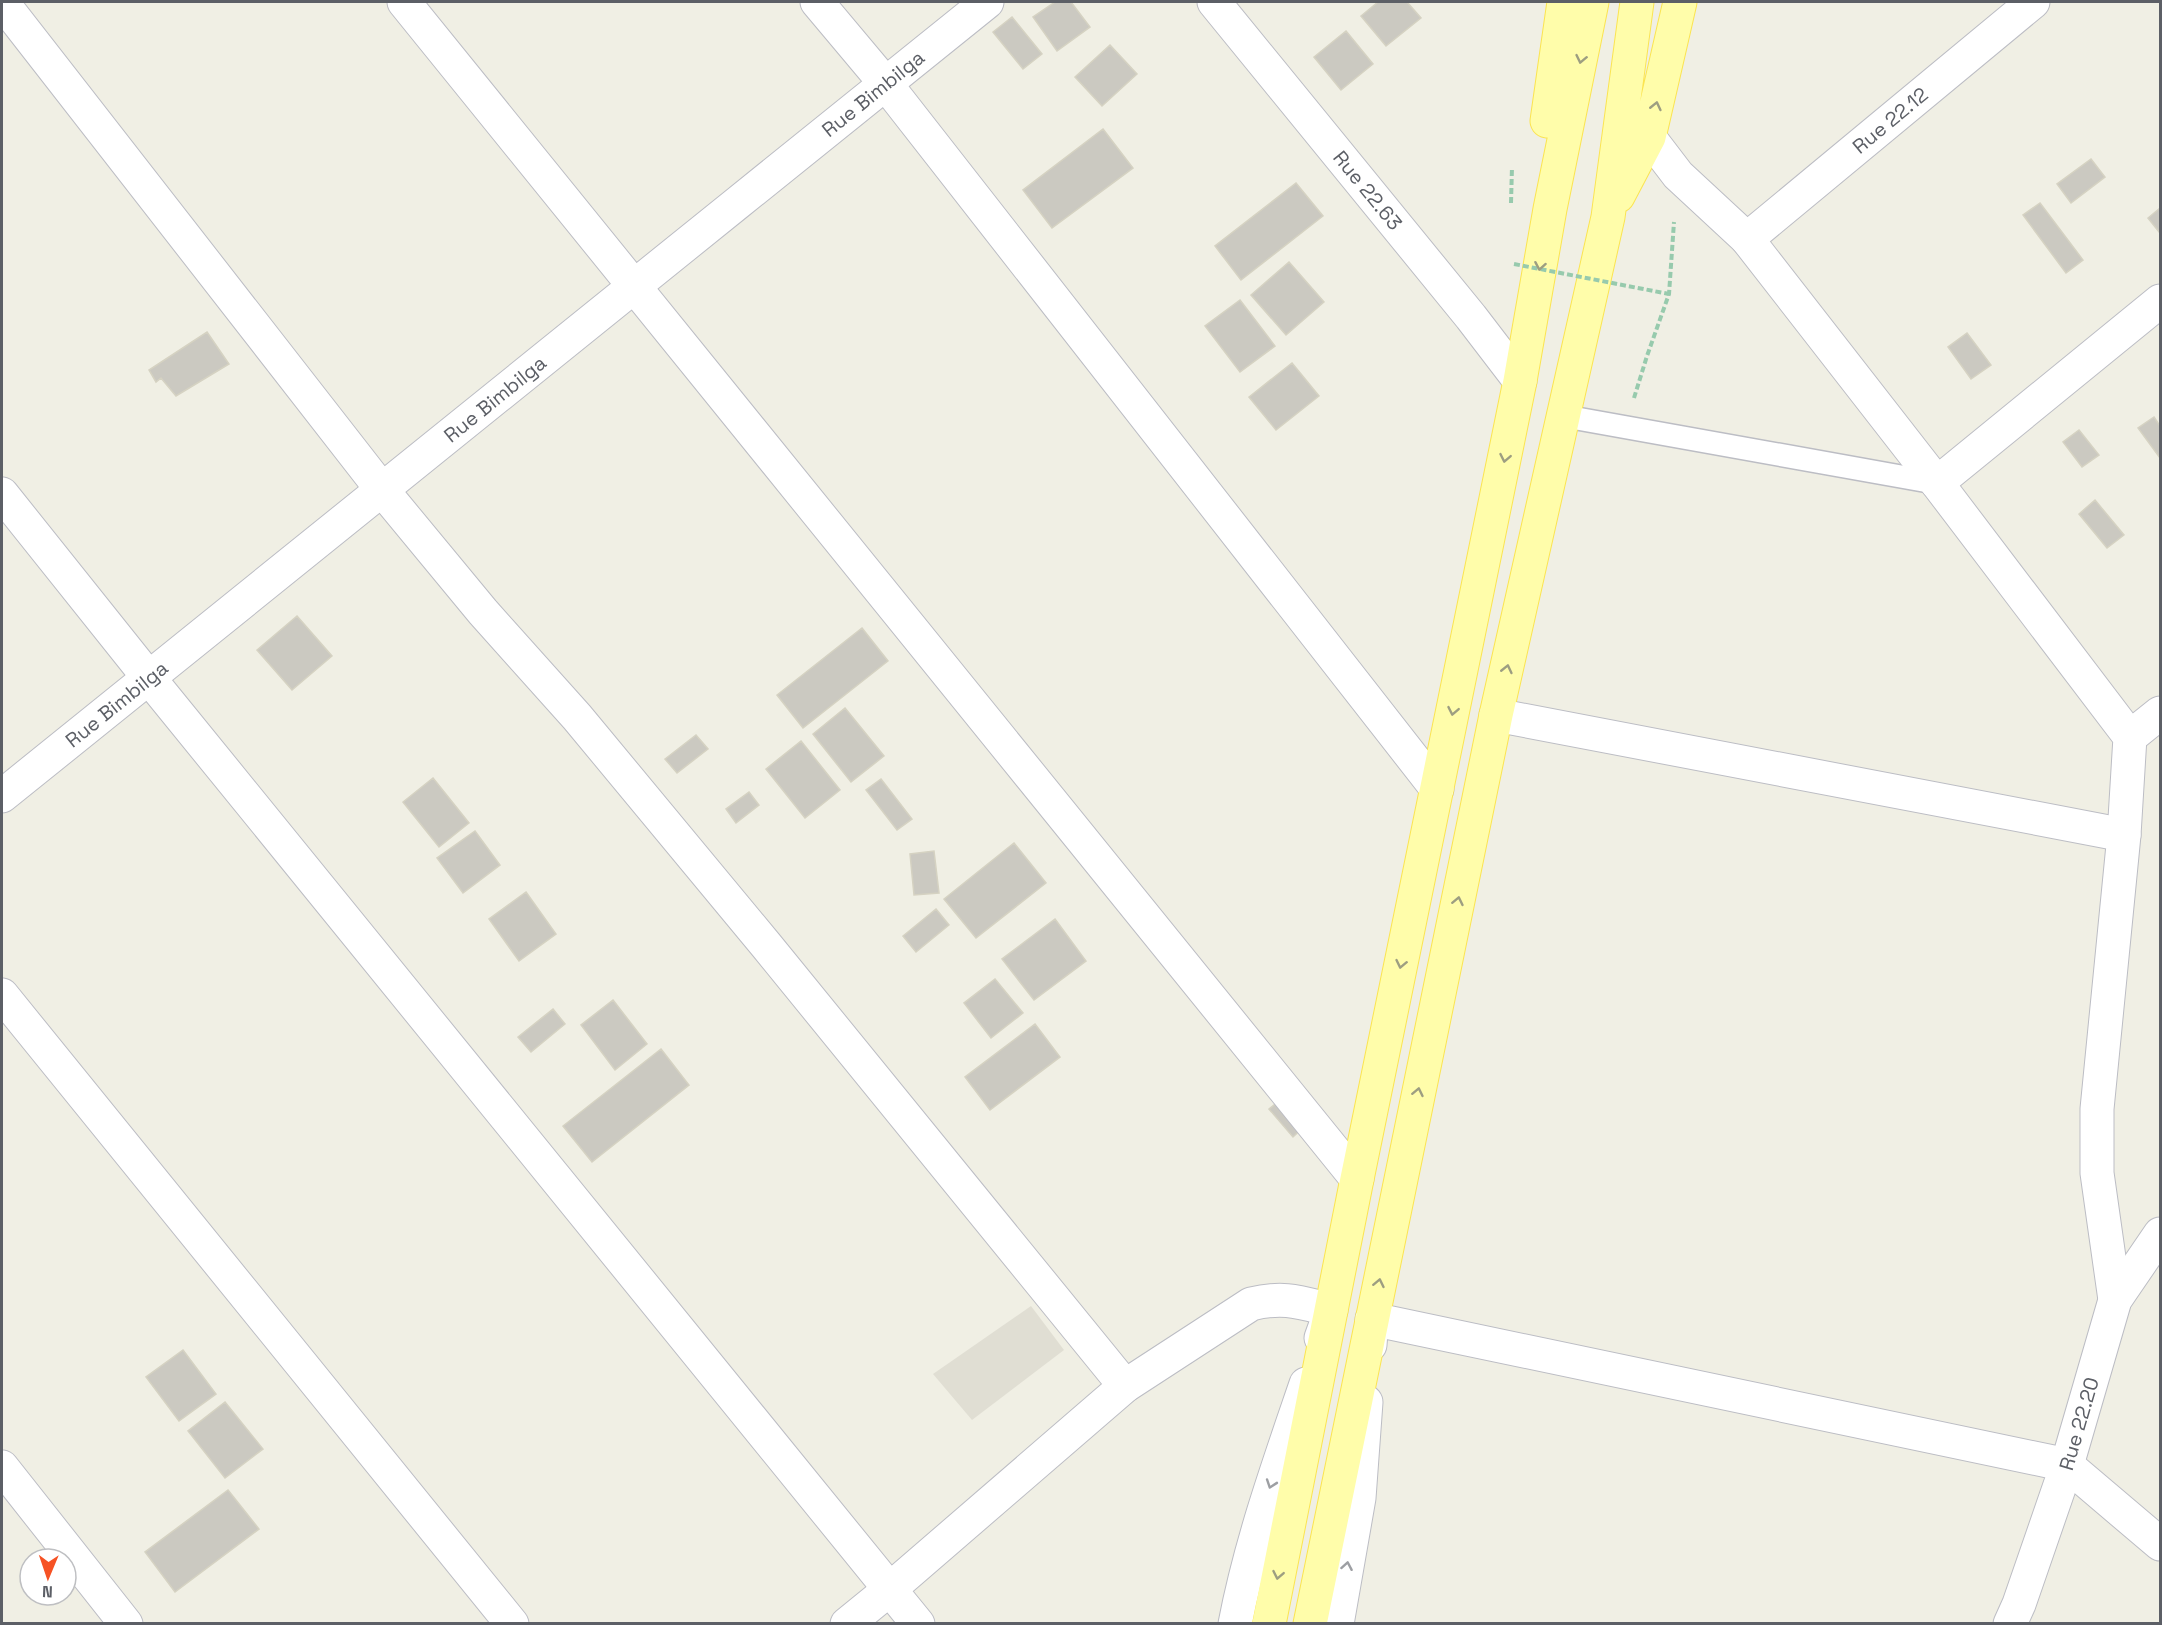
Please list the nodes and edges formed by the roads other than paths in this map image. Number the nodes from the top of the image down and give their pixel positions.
1 (2, 2) edge
2 (404, 2) edge
3 (818, 2) edge
4 (987, 2) edge
5 (1214, 2) edge
6 (1564, 2) edge
7 (1592, 2) edge
8 (1637, 2) edge
9 (1680, 2) edge
10 (2033, 2) edge
11 (885, 83) junction
12 (1649, 137) junction
13 (1550, 209) junction
14 (1608, 217) junction
15 (1747, 239) junction
16 (633, 285) junction
17 (2160, 301) edge
18 (1520, 381) junction
19 (1563, 416) junction
20 (1937, 483) junction
21 (383, 491) junction
22 (2, 494) edge
23 (149, 678) junction
24 (2160, 713) edge
25 (1497, 715) junction
26 (2130, 737) junction
27 (1437, 789) junction
28 (2, 796) edge
29 (2124, 835) junction
30 (2, 995) edge
31 (1357, 1179) junction
32 (2160, 1233) edge
33 (2115, 1300) junction
34 (1331, 1310) junction
35 (1372, 1318) junction
36 (1125, 1386) junction
37 (2067, 1465) junction
38 (2, 1467) edge
39 (2160, 1544) edge
40 (890, 1589) junction
41 (126, 1623) edge
42 (512, 1623) edge
43 (847, 1623) edge
44 (918, 1623) edge
45 (1235, 1623) edge
46 (1269, 1623) edge
47 (1310, 1623) edge
48 (1337, 1623) edge
49 (2010, 1623) edge

1 - 21 street
2 - 16 street
3 - 11 street
4 - 11 street, Rue Bimbilga
5 - 18 street, Rue 22.63
6 - 13 main road
7 -> 13 main road
8 - 14 main road
12 -> 9 main road
10 - 15 street, Rue 22.12
11 - 16 street, Rue Bimbilga
11 - 27 street
12 - 14 main road
12 - 15 street
13 -> 18 main road
14 - 19 main road
15 - 20 street
16 - 21 street, Rue Bimbilga
16 - 31 street
17 - 20 street
18 -> 27 main road
19 - 20 lane
25 -> 19 main road
20 - 26 street
21 - 23 street, Rue Bimbilga
21 - 36 street
22 - 23 street
23 - 28 street, Rue Bimbilga
23 - 40 street
24 - 26 street
25 - 29 street
35 -> 25 main road
26 - 29 street
27 -> 31 main road
29 - 33 street
30 - 42 street
31 - 34 main road
32 - 33 street, Rue 22.20
33 - 37 street, Rue 22.20
34 - 36 street
34 -> 45 street
34 -> 46 main road
35 - 37 street
35 - 47 main road
48 -> 35 street
36 - 40 street
37 - 39 street
37 - 49 street, Rue 22.20
38 - 41 street
40 - 43 street
40 - 44 street

